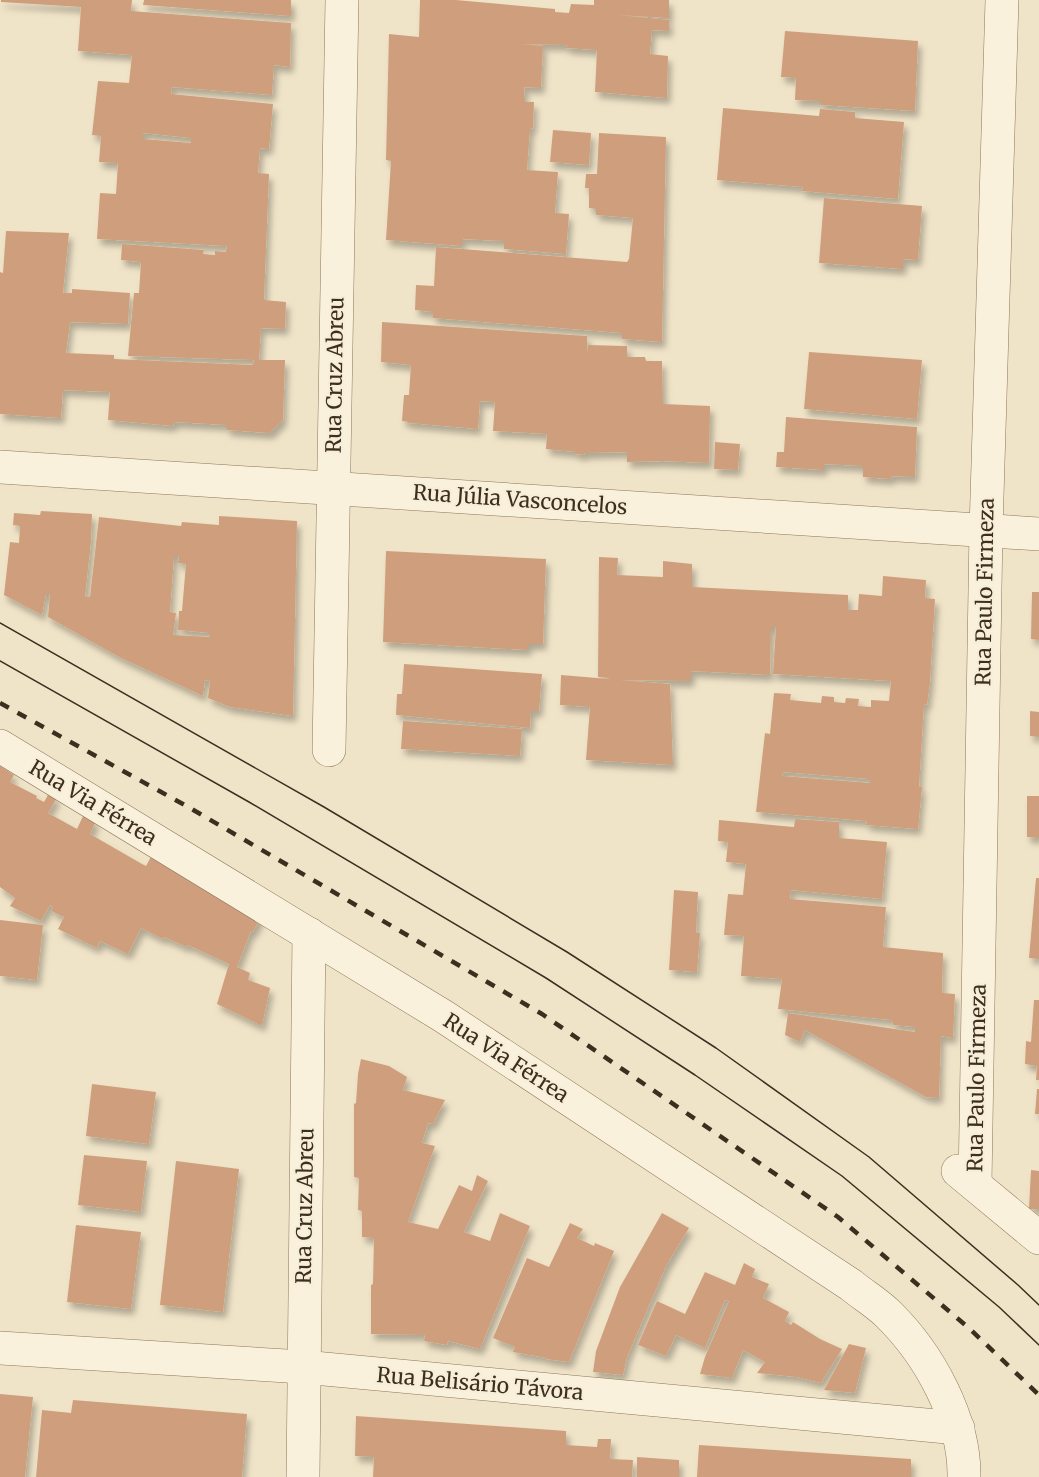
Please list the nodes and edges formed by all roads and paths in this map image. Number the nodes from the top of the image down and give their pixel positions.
1 (342, 0) edge
2 (1002, 0) edge
3 (0, 467) edge
4 (333, 488) junction
5 (986, 530) junction
6 (1039, 534) edge
7 (0, 746) edge
8 (329, 750) dead end
9 (309, 934) junction
10 (1039, 1238) edge
11 (0, 1347) edge
12 (303, 1367) junction
13 (958, 1428) junction
14 (973, 1473) edge
15 (303, 1477) edge

1 - 4 street, Rua Cruz Abreu
2 - 5 street, Rua Paulo Firmeza
3 - 4 street, Rua Júlia Vasconcelos
4 - 5 street, Rua Júlia Vasconcelos
4 - 8 street, Rua Cruz Abreu
5 - 6 street, Rua Júlia Vasconcelos
5 - 10 street, Rua Paulo Firmeza
7 - 9 street, Rua Via Férrea
9 - 12 street, Rua Cruz Abreu
9 - 13 street, Rua Via Férrea
11 - 12 street, Rua Belisário Távora
12 - 13 street, Rua Belisário Távora
12 - 15 street, Rua Cruz Abreu
13 - 14 street

